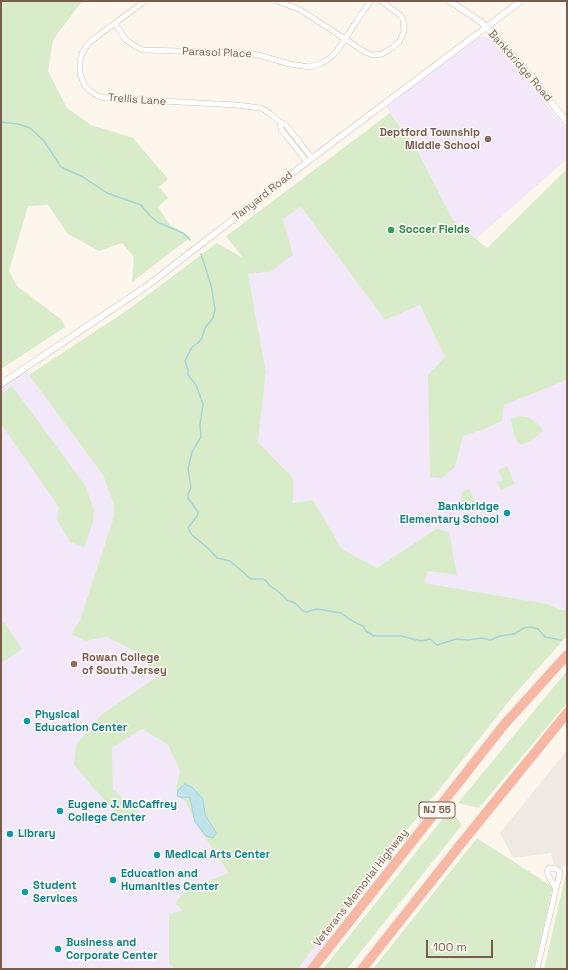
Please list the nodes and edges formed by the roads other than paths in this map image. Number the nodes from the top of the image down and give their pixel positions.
1 (145, 1) edge
2 (277, 1) edge
3 (370, 1) edge
4 (381, 1) edge
5 (450, 1) edge
6 (521, 1) edge
7 (114, 24) junction
8 (486, 27) junction
9 (345, 38) junction
10 (567, 122) edge
11 (309, 160) junction
12 (1, 384) edge
13 (567, 655) edge
14 (567, 713) edge
15 (556, 889) dead end
16 (312, 969) edge
17 (362, 969) edge
18 (537, 969) edge

1 - 7 street, Trellis Lane
2 - 9 street
3 - 9 street, Parasol Place
4 - 9 street
5 - 8 street, Bankbridge Road
6 - 8 street, Tanyard Road
7 - 9 street, Parasol Place
7 - 11 street, Trellis Lane
8 - 10 street, Bankbridge Road
8 - 11 street, Tanyard Road
11 - 12 street, Tanyard Road
13 - 16 highway, Veterans Memorial Highway / NJ 55
14 - 17 highway
15 - 18 street

